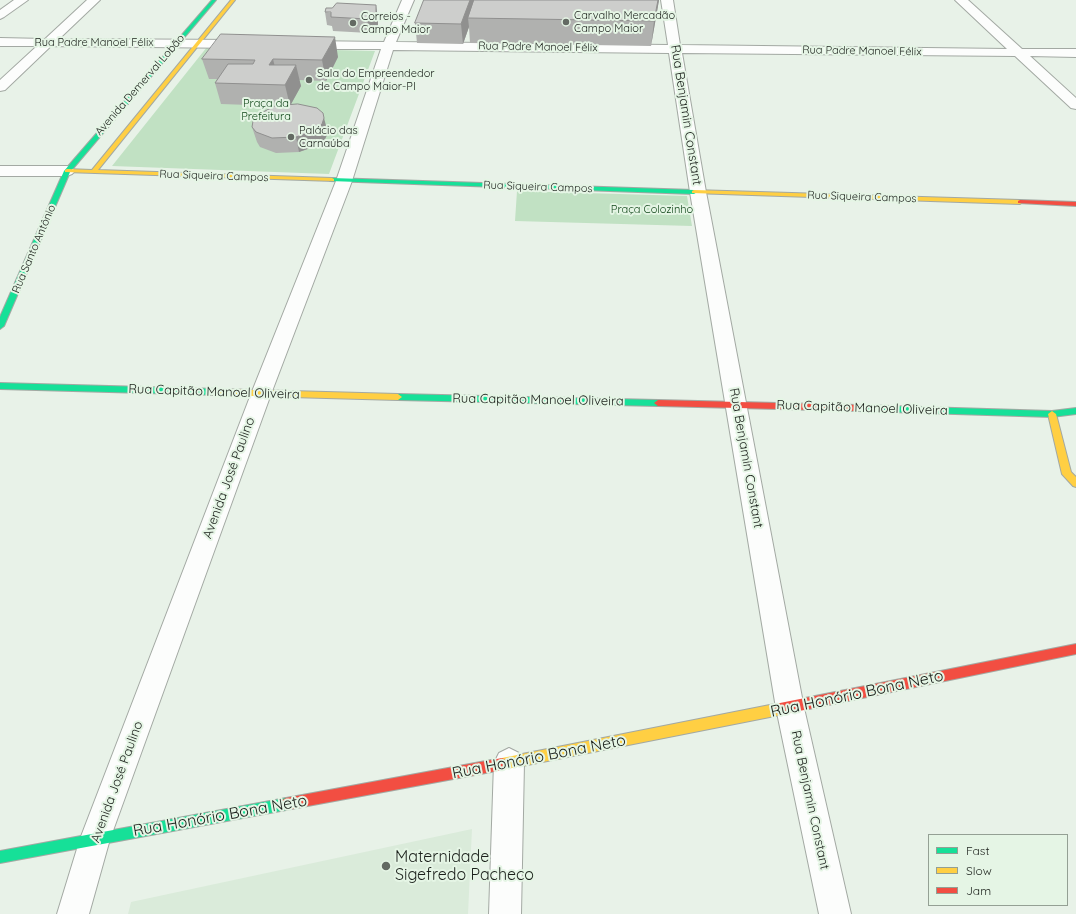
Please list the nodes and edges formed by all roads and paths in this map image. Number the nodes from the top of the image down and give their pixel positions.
1 (22, 0) edge
2 (94, 0) edge
3 (214, 0) edge
4 (233, 0) edge
5 (408, 0) edge
6 (667, 0) edge
7 (961, 0) edge
8 (0, 15) edge
9 (0, 42) edge
10 (197, 43) junction
11 (48, 44) junction
12 (176, 44) junction
13 (253, 44) edge
14 (293, 44) edge
15 (388, 46) junction
16 (675, 49) junction
17 (1018, 53) junction
18 (1076, 53) edge
19 (0, 87) edge
20 (1076, 105) edge
21 (0, 171) edge
22 (67, 171) junction
23 (94, 171) junction
24 (344, 181) junction
25 (698, 192) junction
26 (1076, 204) edge
27 (0, 326) edge
28 (0, 386) edge
29 (260, 394) junction
30 (736, 403) junction
31 (1076, 411) edge
32 (1052, 414) junction
33 (1076, 483) edge
34 (1076, 649) edge
35 (790, 708) junction
36 (509, 763) junction
37 (95, 839) junction
38 (0, 857) edge
39 (73, 914) edge
40 (505, 914) edge
41 (835, 914) edge

1 - 8 street
2 - 11 street
3 - 12 main road, Avenida Demerval Lobão
4 - 10 main road, Avenida Demerval Lobão
5 - 15 street, Avenida José Paulino
6 - 16 street, Rua Benjamin Constant
7 - 17 street
9 - 11 street, Rua Padre Manoel Félix
10 - 12 street, Rua Padre Manoel Félix
10 - 13 street, Rua Padre Manoel Félix
10 - 23 main road, Avenida Demerval Lobão
11 - 12 street, Rua Padre Manoel Félix
11 - 19 street
12 - 22 main road, Avenida Demerval Lobão
14 - 15 street, Rua Padre Manoel Félix
15 - 16 street, Rua Padre Manoel Félix
15 - 24 street, Avenida José Paulino
16 - 17 street, Rua Padre Manoel Félix
16 - 25 street, Rua Benjamin Constant
17 - 18 street, Rua Padre Manoel Félix
17 - 20 street
21 - 22 street, Rua Siqueira Campos
22 - 23 main road, Rua Siqueira Campos
22 - 27 main road, Rua Santo Antônio
23 - 24 main road, Rua Siqueira Campos
24 - 25 main road, Rua Siqueira Campos
24 - 29 street, Avenida José Paulino
25 - 26 main road, Rua Siqueira Campos
25 - 30 street, Rua Benjamin Constant
28 - 29 main road, Rua Capitão Manoel Oliveira
29 - 30 main road, Rua Capitão Manoel Oliveira
29 - 37 street, Avenida José Paulino
30 - 32 main road, Rua Capitão Manoel Oliveira
30 - 35 street, Rua Benjamin Constant
31 - 32 main road, Rua Capitão Manoel Oliveira
32 - 33 main road
34 - 35 main road, Rua Honório Bona Neto
35 - 36 main road, Rua Honório Bona Neto
35 - 41 street, Rua Benjamin Constant
36 - 37 main road, Rua Honório Bona Neto
36 - 40 street
37 - 38 main road, Rua Honório Bona Neto
37 - 39 street, Avenida José Paulino

